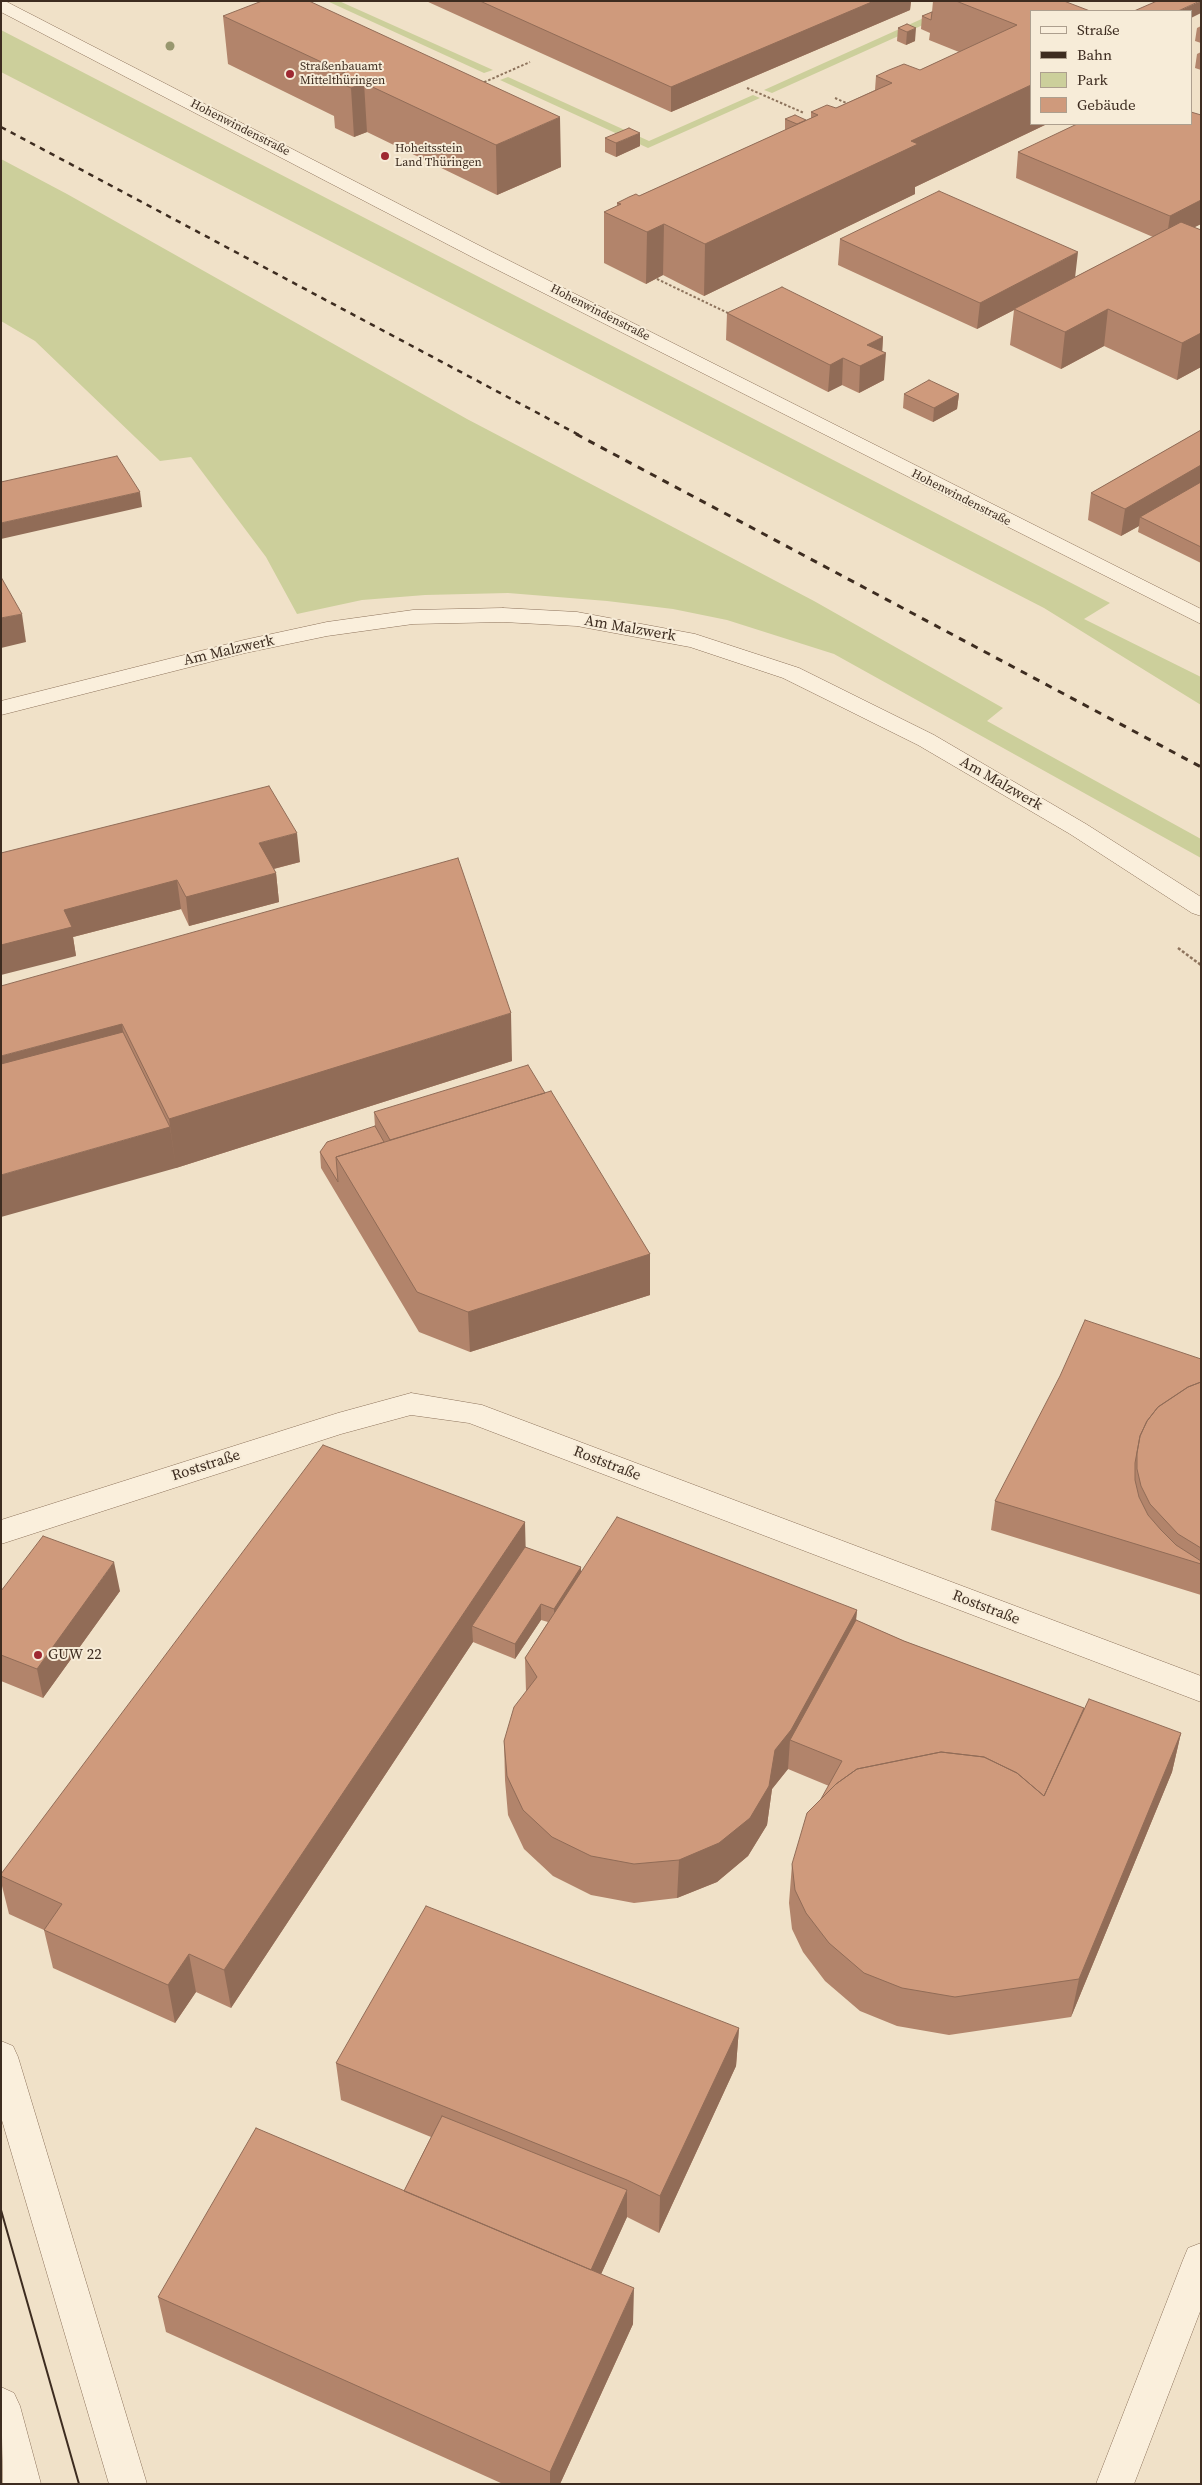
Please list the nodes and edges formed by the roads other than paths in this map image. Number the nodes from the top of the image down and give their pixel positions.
1 (1, 5) edge
2 (1201, 618) edge
3 (1, 708) edge
4 (1201, 908) edge
5 (1, 1532) edge
6 (1201, 1688) edge
7 (1, 2057) edge
8 (1201, 2260) edge
9 (1, 2406) edge
10 (22, 2484) edge
11 (128, 2484) edge
12 (1116, 2484) edge

1 - 2 street, Hohenwindenstraße
3 - 4 street, Am Malzwerk
5 - 6 street, Roststraße
7 - 11 street
8 - 12 street
9 - 10 street

